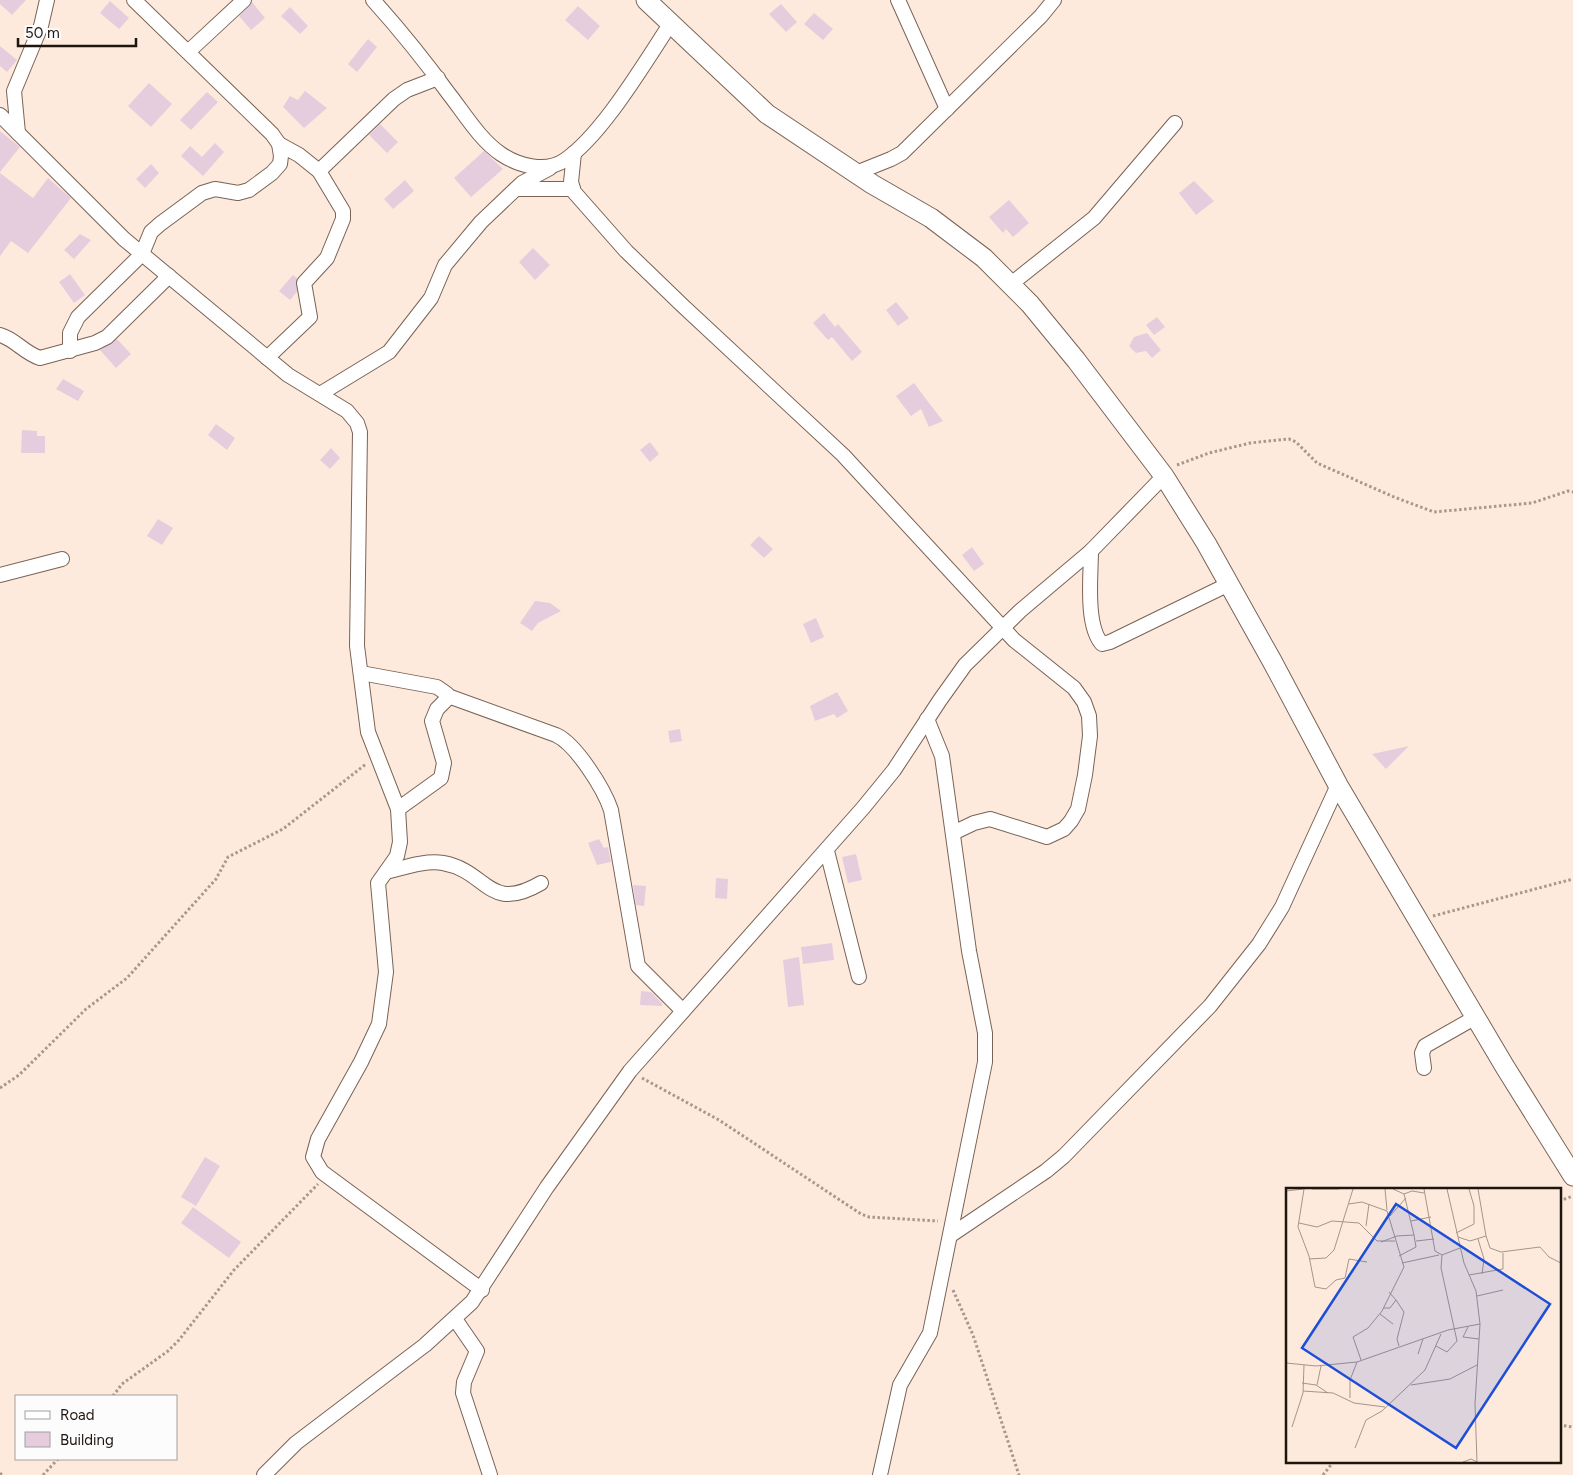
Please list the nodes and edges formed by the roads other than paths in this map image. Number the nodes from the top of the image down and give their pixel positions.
1 (48, 0) edge
2 (134, 0) edge
3 (244, 0) edge
4 (372, 0) edge
5 (646, 0) edge
6 (898, 0) edge
7 (1054, 0) edge
8 (671, 23) junction
9 (188, 52) junction
10 (438, 78) junction
11 (947, 109) junction
12 (0, 115) edge
13 (1175, 123) dead end
14 (18, 133) junction
15 (279, 144) junction
16 (574, 153) junction
17 (554, 166) junction
18 (319, 171) junction
19 (856, 173) junction
20 (516, 189) junction
21 (573, 189) junction
22 (142, 254) junction
23 (168, 276) junction
24 (1011, 284) junction
25 (0, 335) edge
26 (70, 351) junction
27 (267, 358) junction
28 (320, 394) junction
29 (1162, 473) junction
30 (1091, 551) junction
31 (62, 559) dead end
32 (0, 575) edge
33 (1229, 584) junction
34 (1003, 627) junction
35 (361, 673) junction
36 (448, 696) junction
37 (927, 719) junction
38 (1338, 786) junction
39 (398, 809) junction
40 (953, 833) junction
41 (827, 851) junction
42 (386, 872) junction
43 (541, 883) dead end
44 (859, 977) dead end
45 (683, 1011) junction
46 (1476, 1017) junction
47 (1424, 1068) dead end
48 (1573, 1176) edge
49 (952, 1228) junction
50 (482, 1290) junction
51 (455, 1320) junction
52 (264, 1475) edge
53 (490, 1475) edge
54 (880, 1475) edge

1 - 14 street
2 - 9 street
3 - 9 street
4 - 10 street
5 - 8 street
6 - 11 street
7 - 11 street
8 - 16 street
8 - 19 street
9 - 15 street
10 - 17 street
10 - 18 street
11 - 19 street
12 - 14 street
13 - 24 street
14 - 22 street
15 - 18 street
15 - 22 street
16 - 17 street
16 - 21 street
17 - 20 street
18 - 27 street
19 - 24 street
20 - 21 street
20 - 28 street
21 - 34 street
22 - 23 street
22 - 26 street
23 - 26 street
23 - 27 street
24 - 29 street
25 - 26 street
27 - 28 street
28 - 35 street
29 - 30 street
29 - 33 street
30 - 33 street
30 - 34 street
31 - 32 street
33 - 38 street
34 - 37 street
34 - 40 street
35 - 36 street
35 - 39 street
36 - 39 street
36 - 45 street
37 - 40 street
37 - 41 street
38 - 46 street
38 - 49 street
39 - 42 street
40 - 49 street
41 - 44 street
41 - 45 street
42 - 43 street
42 - 50 street
45 - 50 street
46 - 47 street
46 - 48 street
49 - 54 street
50 - 51 street
51 - 52 street
51 - 53 street

